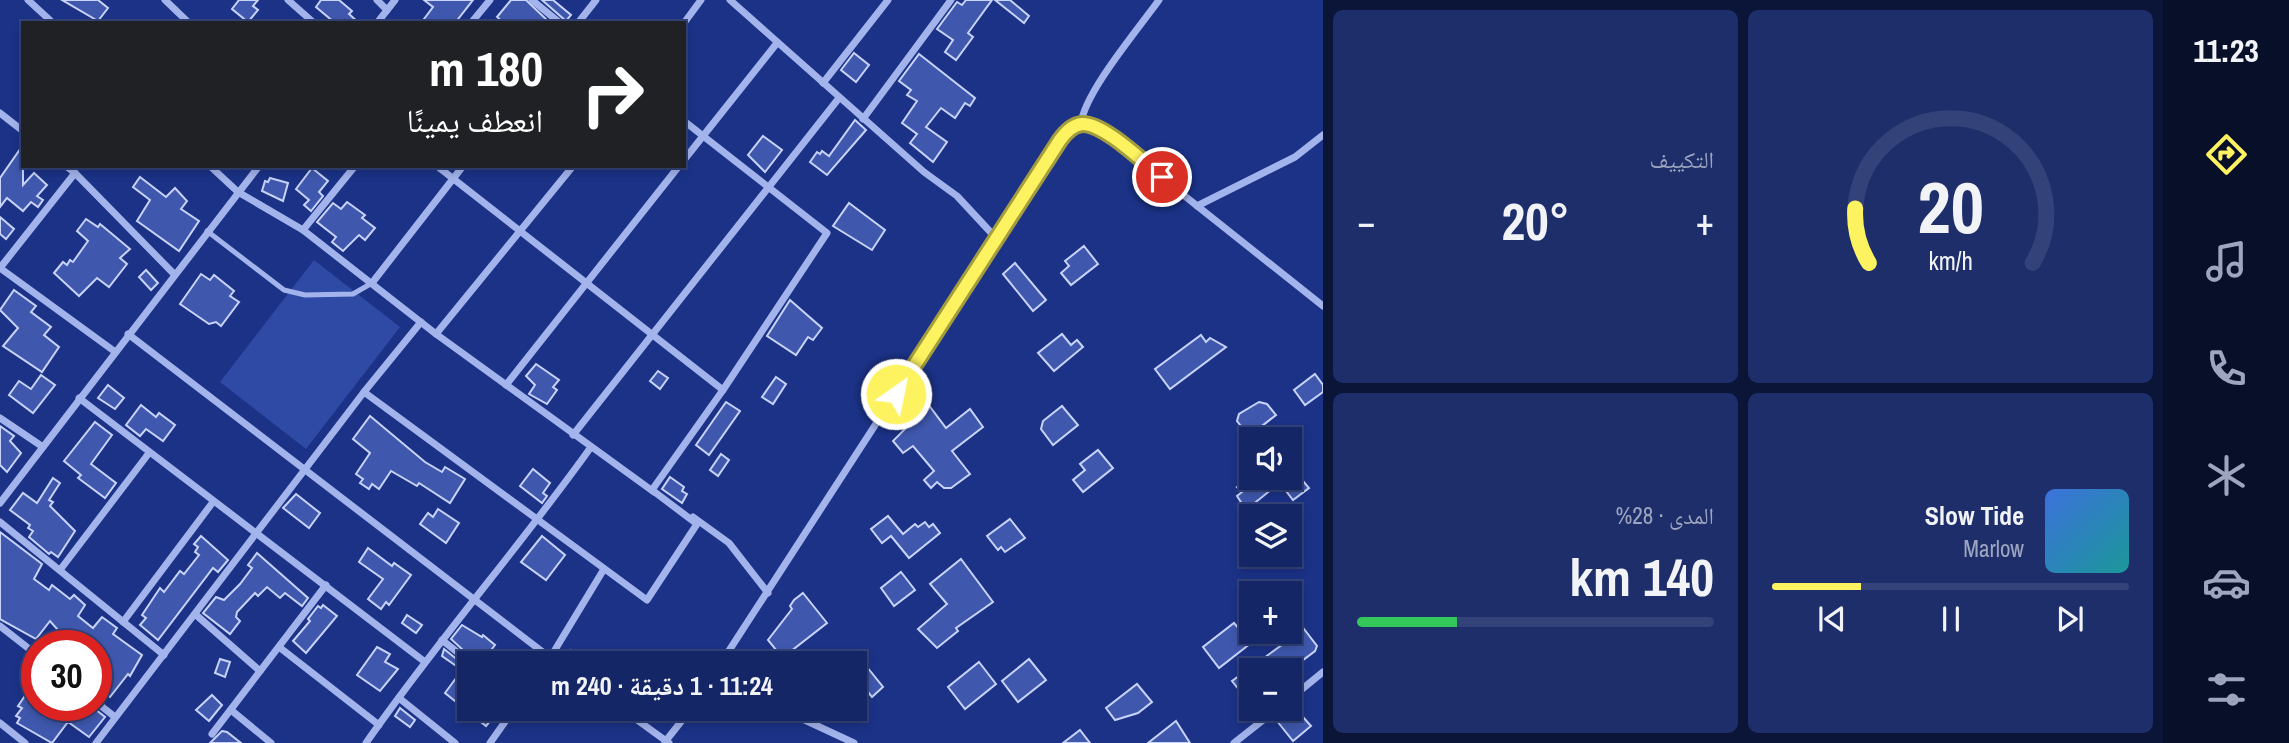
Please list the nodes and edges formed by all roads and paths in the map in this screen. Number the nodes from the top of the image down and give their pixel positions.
1 (28, 0) edge
2 (165, 0) edge
3 (288, 0) edge
4 (377, 0) edge
5 (395, 0) edge
6 (490, 0) edge
7 (532, 0) edge
8 (596, 0) edge
9 (701, 0) edge
10 (730, 0) edge
11 (888, 0) edge
12 (938, 0) edge
13 (951, 0) edge
14 (1159, 0) edge
15 (946, 8) junction
16 (387, 10) junction
17 (51, 21) edge
18 (188, 21) edge
19 (312, 21) edge
20 (379, 21) edge
21 (473, 21) edge
22 (558, 21) edge
23 (580, 21) edge
24 (685, 21) edge
25 (777, 43) junction
26 (822, 83) junction
27 (839, 98) junction
28 (0, 113) edge
29 (863, 118) junction
30 (686, 122) edge
31 (1082, 124) junction
32 (21, 129) edge
33 (1323, 135) edge
34 (704, 136) junction
35 (686, 158) edge
36 (69, 168) edge
37 (212, 168) edge
38 (257, 168) edge
39 (353, 168) edge
40 (439, 168) edge
41 (461, 168) edge
42 (571, 168) edge
43 (677, 168) edge
44 (75, 173) junction
45 (453, 179) junction
46 (770, 187) junction
47 (238, 192) junction
48 (1197, 206) junction
49 (303, 230) junction
50 (207, 231) junction
51 (521, 232) junction
52 (996, 238) junction
53 (0, 268) edge
54 (174, 274) junction
55 (586, 281) junction
56 (372, 283) junction
57 (1323, 306) edge
58 (421, 322) junction
59 (128, 334) junction
60 (436, 334) junction
61 (653, 334) junction
62 (114, 351) junction
63 (506, 385) junction
64 (723, 390) junction
65 (364, 392) junction
66 (79, 398) junction
67 (0, 418) edge
68 (573, 435) junction
69 (43, 447) junction
70 (591, 447) junction
71 (149, 453) junction
72 (306, 469) junction
73 (652, 490) junction
74 (214, 502) junction
75 (0, 503) edge
76 (538, 521) junction
77 (0, 522) edge
78 (257, 531) junction
79 (604, 569) junction
80 (60, 570) junction
81 (326, 585) junction
82 (768, 593) junction
83 (473, 600) junction
84 (195, 614) junction
85 (123, 622) junction
86 (0, 626) edge
87 (442, 640) junction
88 (21, 642) edge
89 (279, 647) junction
90 (537, 651) edge
91 (557, 651) edge
92 (729, 651) edge
93 (457, 652) edge
94 (164, 655) junction
95 (425, 662) junction
96 (260, 671) junction
97 (1323, 673) edge
98 (1302, 690) edge
99 (399, 698) junction
100 (231, 710) junction
101 (112, 714) edge
102 (116, 717) junction
103 (506, 721) edge
104 (638, 721) edge
105 (682, 721) edge
106 (807, 721) edge
107 (1262, 721) edge
108 (0, 723) edge
109 (379, 725) junction
110 (212, 734) dead end
111 (667, 742) edge
112 (25, 743) edge
113 (96, 743) edge
114 (271, 743) edge
115 (366, 743) edge
116 (455, 743) edge
117 (490, 743) edge
118 (854, 743) edge
119 (1234, 743) edge

1 - 17 street
2 - 18 street
3 - 19 street
4 - 16 street
5 - 16 street
6 - 21 street
7 - 22 street
8 - 23 street
9 - 24 street
10 - 25 street
11 - 26 street
12 - 15 street
13 - 15 street
14 - 31 street
15 - 29 street
16 - 20 street
25 - 26 street
25 - 34 street
26 - 27 street
27 - 29 street
27 - 46 street
28 - 32 street
29 - 52 street
30 - 34 street
31 - 48 street
31 - 52 street
33 - 48 street
34 - 35 street
34 - 46 street
36 - 44 street
37 - 47 street
38 - 47 street
39 - 49 street
40 - 45 street
41 - 45 street
42 - 51 street
43 - 55 street
44 - 53 street
44 - 54 street
45 - 51 street
45 - 56 street
46 - 61 street
46 - 64 street
47 - 49 street
47 - 50 street
48 - 57 street
49 - 56 street
50 - 54 street
50 - 56 lane
51 - 55 street
51 - 60 street
52 - 82 street
53 - 62 street
54 - 59 street
55 - 61 street
55 - 63 street
56 - 58 street
58 - 60 street
58 - 65 street
59 - 62 street
59 - 72 street
60 - 63 street
61 - 64 street
61 - 68 street
62 - 66 street
63 - 68 street
64 - 73 street
65 - 72 street
65 - 76 street
66 - 69 street
66 - 71 street
67 - 69 street
68 - 70 street
69 - 75 street
70 - 73 street
70 - 76 street
71 - 74 street
71 - 80 street
72 - 78 street
72 - 83 street
73 - 79 street
73 - 82 street
74 - 78 street
74 - 85 street
76 - 79 street
76 - 83 street
77 - 80 street
78 - 81 street
78 - 84 street
79 - 91 street
80 - 85 street
81 - 89 street
81 - 95 street
82 - 92 street
83 - 87 street
83 - 90 street
84 - 94 street
84 - 96 street
85 - 94 street
86 - 88 street
87 - 93 street
87 - 95 street
89 - 96 street
89 - 109 street
94 - 102 street
95 - 99 street
96 - 100 street
97 - 98 street
99 - 109 street
99 - 116 street
100 - 110 street
100 - 114 street
101 - 102 street
102 - 113 street
103 - 117 street
104 - 111 street
105 - 111 street
106 - 118 street
107 - 119 street
108 - 112 street
109 - 115 street

